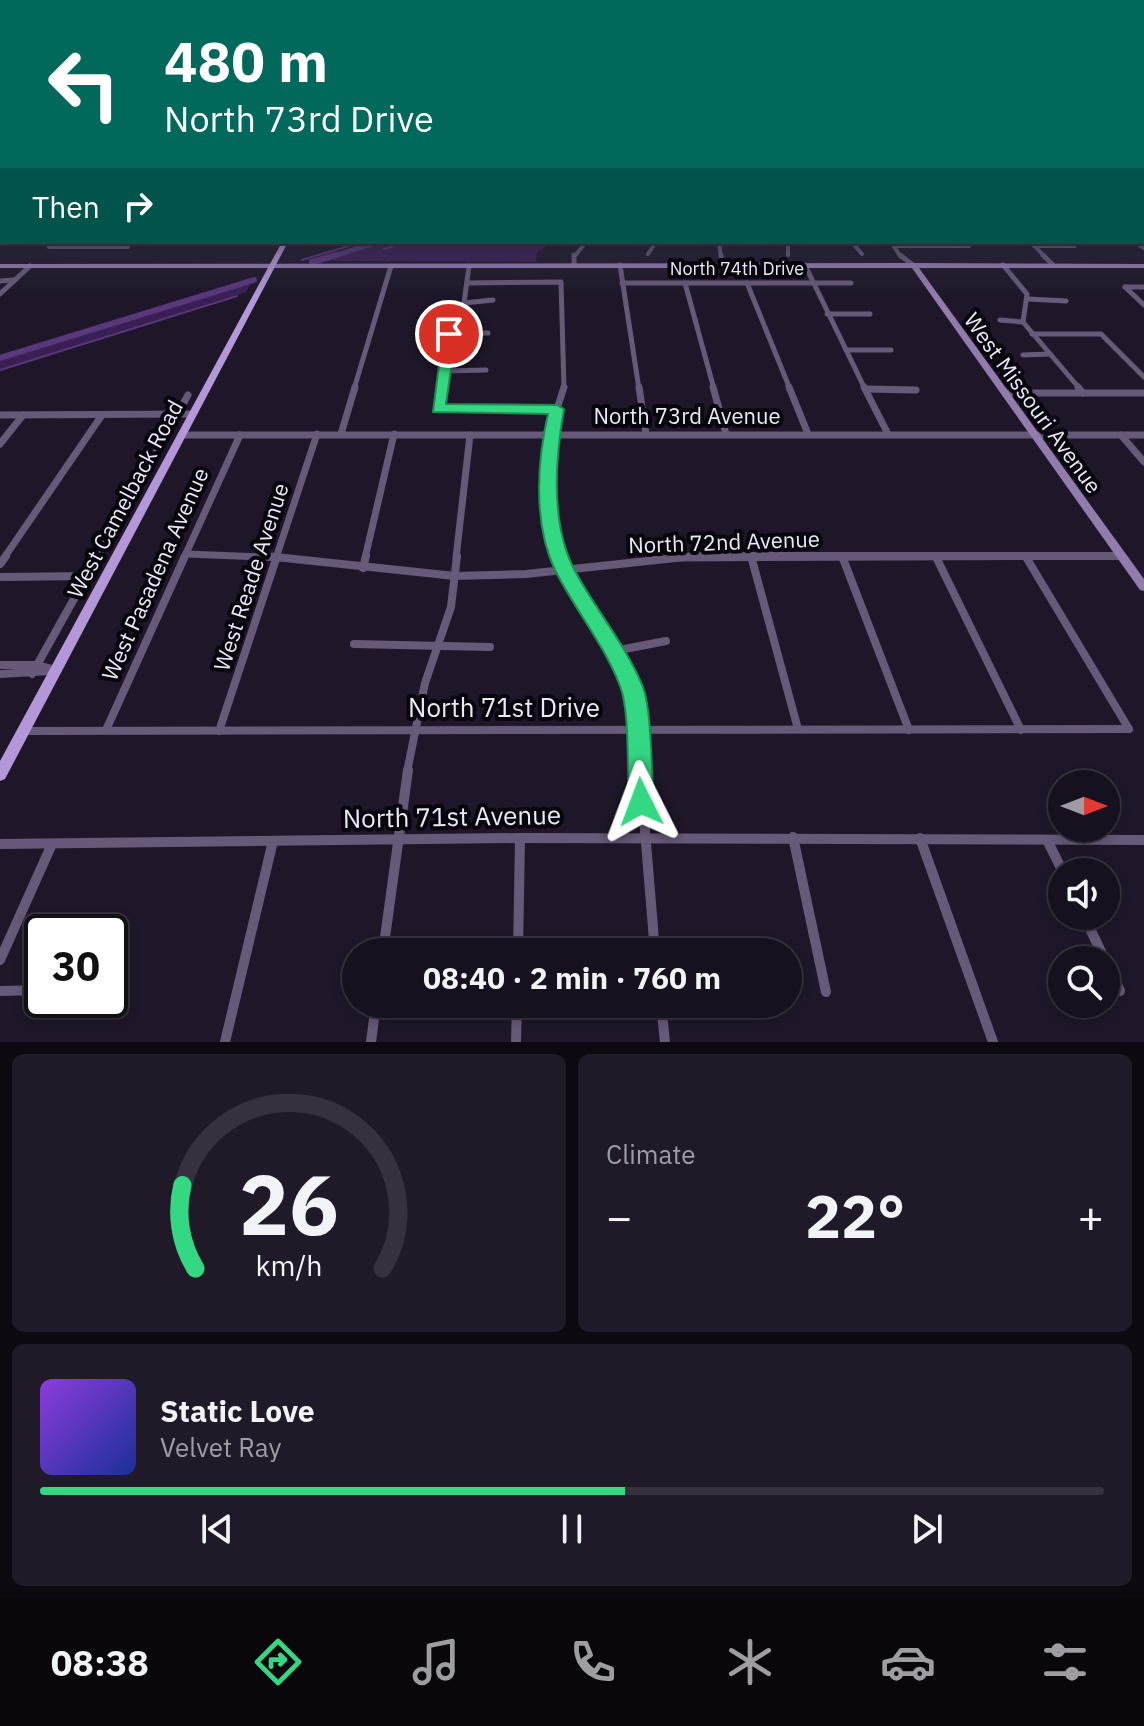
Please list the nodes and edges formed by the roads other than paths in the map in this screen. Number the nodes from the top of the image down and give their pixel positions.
1 (51, 244) edge
2 (104, 244) edge
3 (284, 244) edge
4 (584, 244) edge
5 (655, 244) edge
6 (719, 244) edge
7 (788, 244) edge
8 (854, 244) edge
9 (893, 244) edge
10 (1032, 244) edge
11 (969, 246) dead end
12 (1075, 246) dead end
13 (128, 247) dead end
14 (648, 254) dead end
15 (862, 254) dead end
16 (788, 255) dead end
17 (574, 265) junction
18 (620, 265) junction
19 (722, 265) junction
20 (805, 265) junction
21 (913, 265) junction
22 (1003, 265) junction
23 (1053, 265) junction
24 (0, 266) edge
25 (30, 266) junction
26 (272, 266) junction
27 (391, 266) junction
28 (469, 266) junction
29 (1144, 266) edge
30 (467, 283) junction
31 (622, 283) junction
32 (685, 283) junction
33 (747, 283) junction
34 (813, 283) junction
35 (851, 283) dead end
36 (2, 285) edge
37 (1144, 287) edge
38 (0, 294) edge
39 (1028, 299) junction
40 (493, 300) dead end
41 (1066, 301) dead end
42 (464, 303) junction
43 (1144, 305) edge
44 (827, 314) junction
45 (870, 314) dead end
46 (1000, 320) dead end
47 (1023, 322) junction
48 (488, 333) dead end
49 (449, 334) junction
50 (1032, 334) junction
51 (846, 350) junction
52 (891, 350) dead end
53 (1050, 354) junction
54 (1023, 355) dead end
55 (486, 370) dead end
56 (444, 371) junction
57 (1144, 377) edge
58 (866, 389) junction
59 (916, 390) dead end
60 (1006, 393) junction
61 (1083, 393) junction
62 (1144, 393) edge
63 (188, 395) dead end
64 (557, 409) junction
65 (177, 414) junction
66 (193, 414) junction
67 (0, 415) edge
68 (23, 415) junction
69 (102, 415) junction
70 (317, 434) junction
71 (341, 434) junction
72 (394, 434) junction
73 (646, 434) junction
74 (726, 434) junction
75 (808, 434) junction
76 (888, 434) junction
77 (181, 435) junction
78 (240, 435) junction
79 (470, 435) junction
80 (551, 435) junction
81 (1034, 435) junction
82 (1121, 435) junction
83 (1144, 435) edge
84 (0, 444) edge
85 (1144, 462) edge
86 (186, 554) junction
87 (276, 556) junction
88 (751, 556) junction
89 (842, 556) junction
90 (1121, 556) junction
91 (936, 557) junction
92 (1026, 557) junction
93 (0, 564) edge
94 (363, 568) junction
95 (565, 569) junction
96 (87, 576) junction
97 (455, 576) junction
98 (0, 577) edge
99 (1144, 587) edge
100 (666, 641) dead end
101 (354, 644) dead end
102 (439, 645) junction
103 (490, 647) dead end
104 (614, 651) junction
105 (0, 665) edge
106 (35, 670) junction
107 (56, 670) junction
108 (0, 674) edge
109 (798, 729) junction
110 (106, 730) junction
111 (413, 730) junction
112 (638, 730) junction
113 (909, 730) junction
114 (1021, 730) junction
115 (24, 731) junction
116 (219, 731) junction
117 (0, 775) edge
118 (793, 837) junction
119 (520, 838) junction
120 (644, 838) junction
121 (920, 838) junction
122 (398, 840) junction
123 (1047, 840) junction
124 (1144, 840) edge
125 (273, 841) junction
126 (0, 844) edge
127 (52, 844) junction
128 (1056, 858) edge
129 (385, 938) edge
130 (518, 938) edge
131 (654, 938) edge
132 (0, 960) edge
133 (24, 990) edge
134 (0, 991) edge
135 (826, 992) dead end
136 (374, 1018) edge
137 (517, 1018) edge
138 (662, 1018) edge
139 (225, 1042) edge
140 (371, 1042) edge
141 (516, 1042) edge
142 (665, 1042) edge
143 (993, 1042) edge

1 - 2 street
2 - 13 street
3 - 26 main road, West Camelback Road
4 - 17 street
5 - 14 street
6 - 19 street
7 - 16 street
8 - 15 street
9 - 11 street
9 - 21 street, West Missouri Avenue
10 - 12 street
10 - 23 street
17 - 18 main road
17 - 28 main road
18 - 19 main road
18 - 31 street
19 - 20 main road
20 - 21 main road
20 - 34 street
21 - 22 main road
21 - 60 main road, West Missouri Avenue
22 - 23 main road
22 - 39 street
23 - 29 main road
24 - 25 main road
25 - 26 main road
25 - 36 street
26 - 27 main road
26 - 66 main road, West Camelback Road
27 - 28 main road
27 - 71 street
28 - 30 street
30 - 42 street
30 - 64 street
31 - 32 street, North 74th Drive
31 - 73 street
32 - 33 street, North 74th Drive
32 - 74 street
33 - 34 street, North 74th Drive
33 - 75 street
34 - 35 street, North 74th Drive
34 - 44 street
36 - 38 street
37 - 43 street
39 - 41 street
39 - 47 street
40 - 42 street
42 - 49 street
44 - 45 street
44 - 51 street
46 - 47 street
47 - 50 street
48 - 49 street
49 - 56 street
50 - 53 street
50 - 57 street
51 - 52 street
51 - 58 street
53 - 54 street
53 - 61 street
55 - 56 street
56 - 64 street
58 - 59 street
58 - 76 street
60 - 61 street
60 - 81 main road, West Missouri Avenue
61 - 62 street
63 - 65 street, West Camelback Road
64 - 80 street
65 - 66 street
65 - 69 street
65 - 96 street, West Camelback Road
66 - 77 main road, West Camelback Road
67 - 68 street
68 - 69 street
68 - 84 street
69 - 93 street
70 - 71 street, North 73rd Avenue
70 - 78 street, North 73rd Avenue
70 - 87 street, West Reade Avenue
71 - 72 street, North 73rd Avenue
72 - 79 street, North 73rd Avenue
72 - 94 street
73 - 74 street, North 73rd Avenue
73 - 80 street, North 73rd Avenue
74 - 75 street, North 73rd Avenue
75 - 76 street, North 73rd Avenue
76 - 81 street, North 73rd Avenue
77 - 78 street, North 73rd Avenue
77 - 107 main road, West Camelback Road
78 - 86 street, West Pasadena Avenue
79 - 80 street, North 73rd Avenue
79 - 97 street
80 - 95 street
81 - 82 street, North 73rd Avenue
81 - 90 main road, West Missouri Avenue
82 - 83 street, North 73rd Avenue
82 - 85 street
86 - 87 street, North 72nd Avenue
86 - 110 street, West Pasadena Avenue
87 - 94 street, North 72nd Avenue
87 - 116 street, West Reade Avenue
88 - 89 street, North 72nd Avenue
88 - 95 street, North 72nd Avenue
88 - 109 street
89 - 91 street, North 72nd Avenue
89 - 113 street
90 - 92 street, North 72nd Avenue
90 - 99 main road, West Missouri Avenue
91 - 92 street, North 72nd Avenue
91 - 114 street
92 - 114 street, North 71st Drive
94 - 97 street, North 72nd Avenue
95 - 97 street, North 72nd Avenue
95 - 104 street
96 - 98 street
96 - 106 street, West Camelback Road
97 - 102 street
100 - 104 street
101 - 102 street
102 - 103 street
102 - 111 street
104 - 112 street
105 - 106 street
106 - 107 street
106 - 108 street
107 - 115 main road, West Camelback Road
109 - 112 street, North 71st Drive
109 - 113 street, North 71st Drive
110 - 115 street, North 71st Drive
110 - 116 street, North 71st Drive
111 - 112 street, North 71st Drive
111 - 116 street, North 71st Drive
111 - 122 street
112 - 120 street
113 - 114 street, North 71st Drive
115 - 117 main road, West Camelback Road
118 - 120 street, North 71st Avenue
118 - 121 street, North 71st Avenue
118 - 135 street
119 - 120 street, North 71st Avenue
119 - 122 street, North 71st Avenue
119 - 130 street
120 - 131 street
121 - 123 street, North 71st Avenue
121 - 143 street
122 - 125 street, North 71st Avenue
122 - 129 street
123 - 124 street, North 71st Avenue
123 - 128 street
125 - 127 street, North 71st Avenue
125 - 139 street
126 - 127 street, North 71st Avenue
127 - 132 street
133 - 134 street
136 - 140 street
137 - 141 street
138 - 142 street

